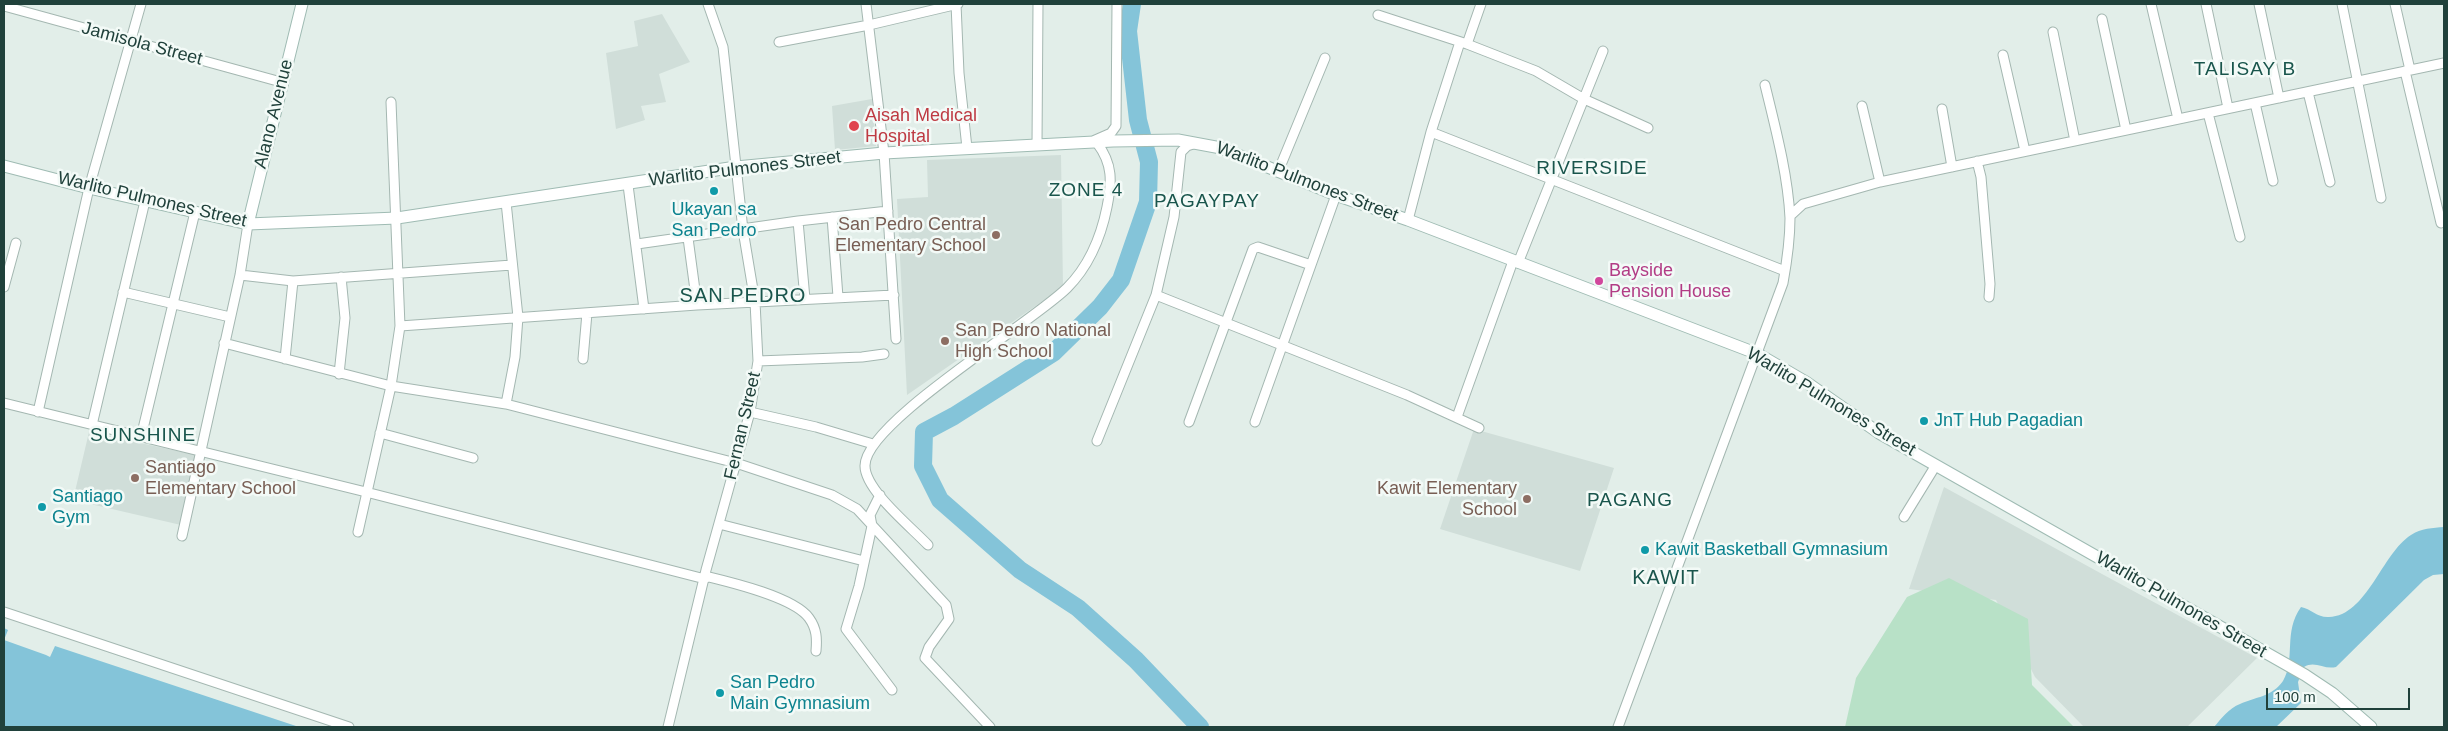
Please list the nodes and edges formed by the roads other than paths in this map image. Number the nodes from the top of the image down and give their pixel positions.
1 (141, 4) edge
2 (302, 4) edge
3 (708, 4) edge
4 (866, 4) edge
5 (957, 4) edge
6 (1038, 4) edge
7 (1117, 4) edge
8 (1481, 4) edge
9 (2151, 4) edge
10 (2206, 4) edge
11 (2259, 4) edge
12 (2342, 4) edge
13 (2395, 4) edge
14 (4, 6) edge
15 (1378, 15) dead end
16 (2102, 19) dead end
17 (869, 26) junction
18 (2053, 32) dead end
19 (131, 41) junction
20 (779, 42) dead end
21 (1463, 43) junction
22 (1603, 51) dead end
23 (2003, 55) dead end
24 (1325, 58) dead end
25 (2444, 63) edge
26 (2407, 70) junction
27 (2358, 81) junction
28 (281, 82) junction
29 (1766, 85) dead end
30 (2308, 92) junction
31 (2279, 98) junction
32 (1584, 100) junction
33 (392, 102) dead end
34 (2255, 103) junction
35 (1862, 106) dead end
36 (2228, 108) junction
37 (1942, 110) dead end
38 (2208, 113) junction
39 (2178, 119) junction
40 (1648, 128) dead end
41 (2126, 130) junction
42 (1431, 132) junction
43 (2075, 141) junction
44 (1197, 142) junction
45 (1091, 143) junction
46 (1038, 144) junction
47 (967, 148) junction
48 (2025, 151) junction
49 (884, 153) junction
50 (1977, 162) junction
51 (4, 166) edge
52 (736, 167) junction
53 (1952, 167) junction
54 (1278, 172) junction
55 (1550, 179) junction
56 (2274, 181) dead end
57 (1880, 182) junction
58 (2330, 182) dead end
59 (628, 184) junction
60 (89, 188) junction
61 (1336, 195) junction
62 (2380, 198) dead end
63 (145, 201) junction
64 (506, 202) junction
65 (888, 211) junction
66 (195, 212) junction
67 (1790, 216) junction
68 (832, 217) junction
69 (397, 218) junction
70 (1408, 220) junction
71 (798, 221) junction
72 (2441, 223) dead end
73 (248, 224) junction
74 (743, 230) junction
75 (2240, 237) dead end
76 (688, 238) junction
77 (16, 243) dead end
78 (637, 244) junction
79 (1516, 262) junction
80 (512, 265) junction
81 (1310, 265) junction
82 (1785, 271) junction
83 (399, 273) junction
84 (240, 276) junction
85 (342, 277) junction
86 (293, 281) junction
87 (4, 287) edge
88 (123, 292) junction
89 (1156, 294) junction
90 (894, 295) junction
91 (838, 297) junction
92 (1989, 297) dead end
93 (805, 298) junction
94 (755, 302) junction
95 (173, 303) junction
96 (697, 305) junction
97 (644, 309) junction
98 (587, 313) junction
99 (230, 317) junction
100 (518, 317) junction
101 (1226, 322) junction
102 (400, 326) junction
103 (896, 339) dead end
104 (224, 343) junction
105 (1282, 345) junction
106 (884, 354) dead end
107 (1758, 354) junction
108 (285, 359) junction
109 (583, 359) dead end
110 (758, 361) junction
111 (339, 374) junction
112 (391, 386) junction
113 (4, 403) edge
114 (506, 404) junction
115 (38, 412) junction
116 (750, 412) junction
117 (1457, 417) junction
118 (1189, 422) dead end
119 (1255, 422) dead end
120 (92, 425) junction
121 (1479, 428) dead end
122 (380, 433) junction
123 (141, 437) junction
124 (1097, 441) dead end
125 (873, 444) junction
126 (201, 450) junction
127 (473, 458) dead end
128 (736, 463) junction
129 (1936, 465) junction
130 (366, 492) junction
131 (880, 495) junction
132 (1904, 517) dead end
133 (719, 524) junction
134 (872, 526) junction
135 (358, 532) dead end
136 (182, 536) dead end
137 (928, 545) dead end
138 (864, 561) junction
139 (705, 578) junction
140 (4, 612) edge
141 (816, 651) dead end
142 (892, 690) dead end
143 (349, 727) edge
144 (668, 727) edge
145 (990, 727) edge
146 (1618, 727) edge
147 (2371, 727) edge

1 - 19 street
2 - 28 street, Alano Avenue
3 - 52 street, Fernan Street
4 - 17 street
5 - 17 street
5 - 47 street
6 - 46 street
7 - 45 street
8 - 21 street
9 - 39 street
10 - 36 street
11 - 31 street
12 - 27 street
13 - 26 street
14 - 19 street, Jamisola Street
15 - 21 street
16 - 41 street
17 - 20 street
17 - 49 street
18 - 43 street
19 - 28 street, Jamisola Street
19 - 60 street
21 - 32 street
21 - 42 street
22 - 32 street
23 - 48 street
24 - 54 street
25 - 26 street
26 - 27 street
26 - 72 street
27 - 30 street
27 - 62 street
28 - 73 street, Alano Avenue
29 - 67 street
30 - 31 street
30 - 58 street
31 - 34 street
32 - 40 street
32 - 55 street
33 - 69 street
34 - 36 street
34 - 56 street
35 - 57 street
36 - 38 street
37 - 53 street
38 - 39 street
38 - 75 street
39 - 41 street
41 - 43 street
42 - 55 street
42 - 70 street
43 - 48 street
44 - 45 street, Warlito Pulmones Street
44 - 54 street, Warlito Pulmones Street
44 - 89 street
45 - 46 street, Warlito Pulmones Street
45 - 125 street
46 - 47 street, Warlito Pulmones Street
47 - 49 street, Warlito Pulmones Street
48 - 50 street
49 - 52 street, Warlito Pulmones Street
49 - 65 street
50 - 53 street
50 - 92 street
51 - 60 street, Warlito Pulmones Street
52 - 59 street, Warlito Pulmones Street
52 - 74 street, Fernan Street
53 - 57 street
54 - 61 street, Warlito Pulmones Street
55 - 79 street
55 - 82 street
57 - 67 street
59 - 64 street, Warlito Pulmones Street
59 - 78 street
60 - 63 street, Warlito Pulmones Street
60 - 115 street
61 - 70 street, Warlito Pulmones Street
61 - 81 street
63 - 66 street, Warlito Pulmones Street
63 - 88 street
64 - 69 street, Warlito Pulmones Street
64 - 80 street
65 - 68 street
65 - 90 street
66 - 73 street, Warlito Pulmones Street
66 - 95 street
67 - 82 street
68 - 71 street
68 - 91 street
69 - 73 street, Warlito Pulmones Street
69 - 83 street
70 - 79 street, Warlito Pulmones Street
71 - 74 street
71 - 93 street
73 - 84 street
74 - 76 street
74 - 94 street, Fernan Street
76 - 78 street
76 - 96 street
77 - 87 street
78 - 97 street
79 - 107 street, Warlito Pulmones Street
79 - 117 street
80 - 83 street
80 - 100 street
81 - 101 street
81 - 105 street
82 - 107 street
83 - 85 street
83 - 102 street
84 - 86 street
84 - 99 street
85 - 86 street
85 - 111 street
86 - 108 street
88 - 95 street
88 - 120 street
89 - 101 street
89 - 124 street
90 - 91 street
90 - 103 street
91 - 93 street
93 - 94 street
94 - 96 street
94 - 110 street, Fernan Street
95 - 99 street
95 - 123 street
96 - 97 street
97 - 98 street
98 - 100 street
98 - 109 street
99 - 104 street
100 - 102 street
100 - 114 street
101 - 105 street
101 - 118 street
102 - 112 street
104 - 108 street
104 - 126 street
105 - 117 street
105 - 119 street
106 - 110 street
107 - 129 street, Warlito Pulmones Street
107 - 146 street
108 - 111 street
110 - 116 street, Fernan Street
111 - 112 street
112 - 114 street
112 - 122 street
113 - 115 street
114 - 128 street
115 - 120 street
116 - 125 street
116 - 128 street, Fernan Street
117 - 121 street
120 - 123 street
122 - 127 street
122 - 130 street
123 - 126 street
125 - 131 street
126 - 130 street
126 - 136 street
128 - 133 street, Fernan Street
128 - 134 street
129 - 132 street
129 - 147 street, Warlito Pulmones Street
130 - 135 street
130 - 139 street
131 - 134 street
131 - 137 street
133 - 138 street
133 - 139 street, Fernan Street
134 - 138 street
134 - 145 street
138 - 142 street
139 - 141 street
139 - 144 street, Fernan Street
140 - 143 street

